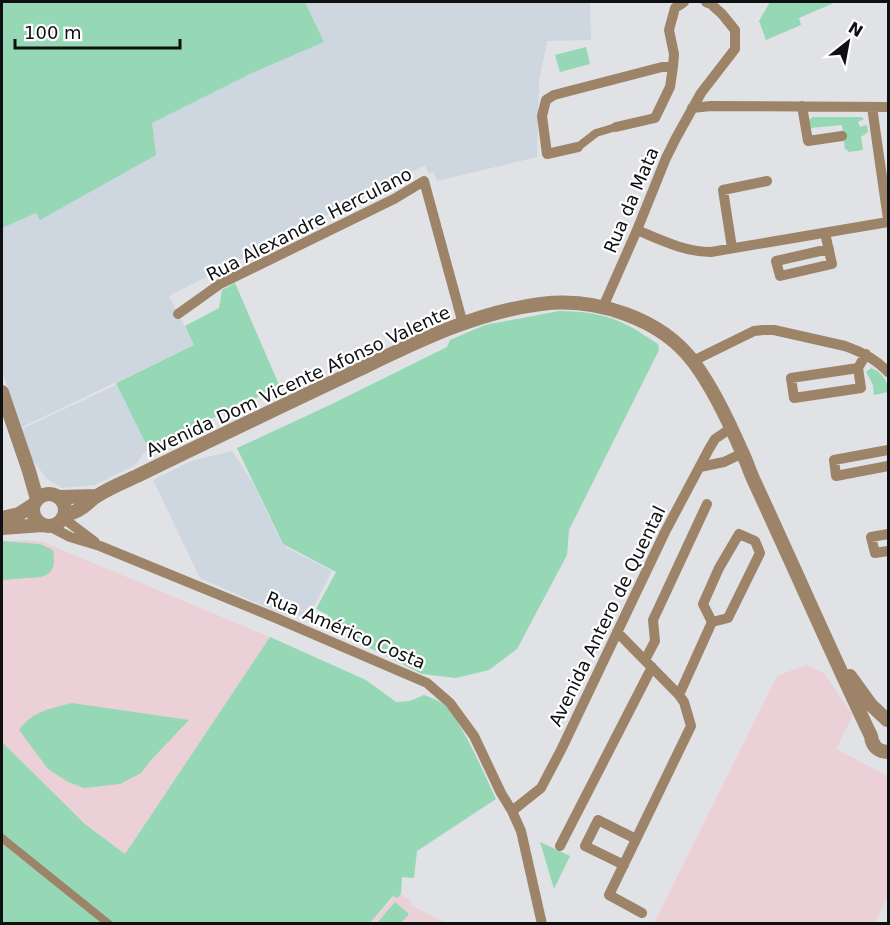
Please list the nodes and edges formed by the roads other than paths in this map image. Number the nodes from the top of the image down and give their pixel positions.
1 (684, 2) edge
2 (706, 2) edge
3 (673, 68) junction
4 (802, 106) junction
5 (872, 107) junction
6 (888, 107) edge
7 (692, 108) junction
8 (616, 127) joint
9 (842, 136) dead end
10 (578, 147) joint
11 (767, 181) dead end
12 (888, 221) edge
13 (638, 230) junction
14 (825, 233) junction
15 (732, 248) junction
16 (829, 249) junction
17 (603, 307) junction
18 (178, 314) dead end
19 (463, 324) junction
20 (866, 354) junction
21 (693, 361) junction
22 (858, 368) junction
23 (888, 372) edge
24 (2, 392) edge
25 (731, 428) junction
26 (888, 450) edge
27 (742, 453) junction
28 (888, 466) edge
29 (700, 467) junction
30 (29, 471) junction
31 (55, 495) junction
32 (97, 496) junction
33 (35, 502) junction
34 (707, 504) dead end
35 (64, 517) junction
36 (2, 518) edge
37 (46, 526) junction
38 (2, 528) edge
39 (888, 534) edge
40 (99, 546) junction
41 (888, 551) edge
42 (712, 622) junction
43 (617, 632) junction
44 (828, 641) junction
45 (649, 663) junction
46 (680, 695) junction
47 (888, 720) edge
48 (871, 736) junction
49 (888, 753) edge
50 (512, 811) junction
51 (2, 838) edge
52 (636, 839) junction
53 (560, 846) dead end
54 (624, 865) junction
55 (642, 913) dead end
56 (109, 924) edge
57 (542, 924) edge

1 - 3 street
2 - 7 street, Rua da Mata
3 - 8 street
3 - 10 street
4 - 5 street
4 - 7 street
4 - 9 street
5 - 6 street
5 - 12 street
7 - 13 street, Rua da Mata
8 - 10 street
11 - 15 street
12 - 14 street
13 - 15 street
13 - 17 street, Rua da Mata
14 - 15 street
14 - 16 street
16 - 16 street
17 - 19 street, Avenida Dom Vicente Afonso Valente
17 - 21 street, Avenida Dom Vicente Afonso Valente
18 - 19 street, Rua Alexandre Herculano
19 - 32 street, Avenida Dom Vicente Afonso Valente
20 - 21 street
20 - 22 street
20 - 23 street
21 - 25 street, Avenida Dom Vicente Afonso Valente
22 - 22 street
24 - 30 street
25 - 27 street, Avenida Dom Vicente Afonso Valente
25 - 29 street, Avenida Antero de Quental
26 - 28 street
27 - 29 street
27 - 44 street, Avenida Dom Vicente Afonso Valente
29 - 43 street, Avenida Antero de Quental
30 - 31 street
30 - 33 street
31 - 32 street, Avenida Dom Vicente Afonso Valente
31 - 33 street
31 - 35 street
32 - 35 street, Avenida Dom Vicente Afonso Valente
33 - 36 street
33 - 37 street
34 - 45 street
35 - 37 street
35 - 40 street
37 - 38 street
37 - 40 street
39 - 41 street
40 - 50 street, Rua Américo Costa
42 - 42 street
42 - 46 street
43 - 45 street
43 - 50 street, Avenida Antero de Quental
44 - 47 street, Avenida Dom Vicente Afonso Valente
44 - 48 street, Avenida Dom Vicente Afonso Valente
45 - 46 street
45 - 53 street
46 - 52 street
47 - 48 street
48 - 49 street
50 - 57 street, Rua Américo Costa
51 - 56 street
52 - 54 street
52 - 54 street
54 - 55 street

